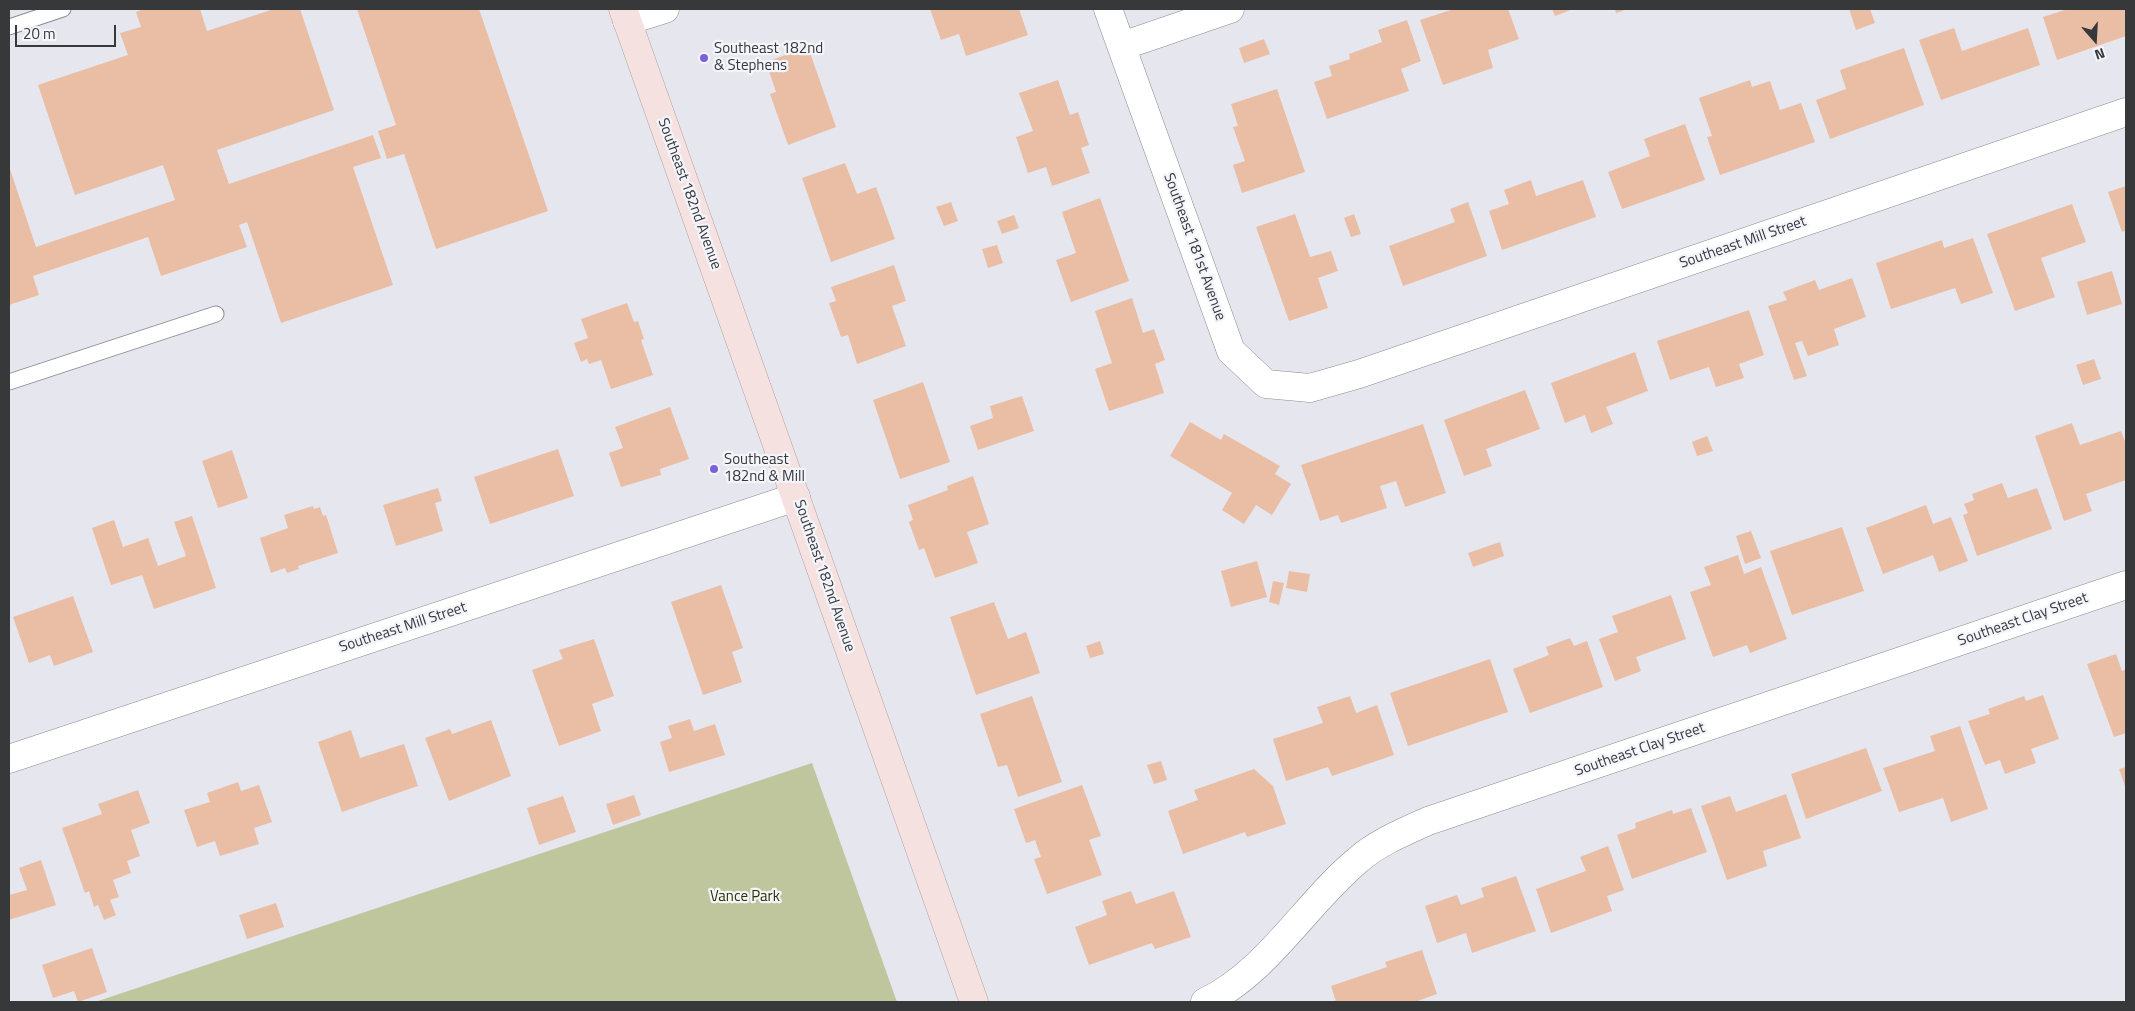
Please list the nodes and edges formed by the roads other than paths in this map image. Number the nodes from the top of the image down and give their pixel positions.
1 (63, 9) edge
2 (665, 9) edge
3 (1108, 9) edge
4 (1230, 9) edge
5 (625, 15) edge
6 (9, 27) edge
7 (1122, 46) junction
8 (2126, 112) edge
9 (216, 314) dead end
10 (1359, 374) joint
11 (9, 382) edge
12 (796, 497) junction
13 (2126, 585) edge
14 (9, 759) edge
15 (974, 1002) edge
16 (1205, 1002) edge

1 - 6 lane
2 - 5 street
3 - 7 street, Southeast 181st Avenue
4 - 7 street
5 - 12 main road, Southeast 182nd Avenue
7 - 10 street, Southeast 181st Avenue
8 - 10 street, Southeast Mill Street
9 - 11 lane
12 - 14 street, Southeast Mill Street
12 - 15 main road, Southeast 182nd Avenue
13 - 16 street, Southeast Clay Street

